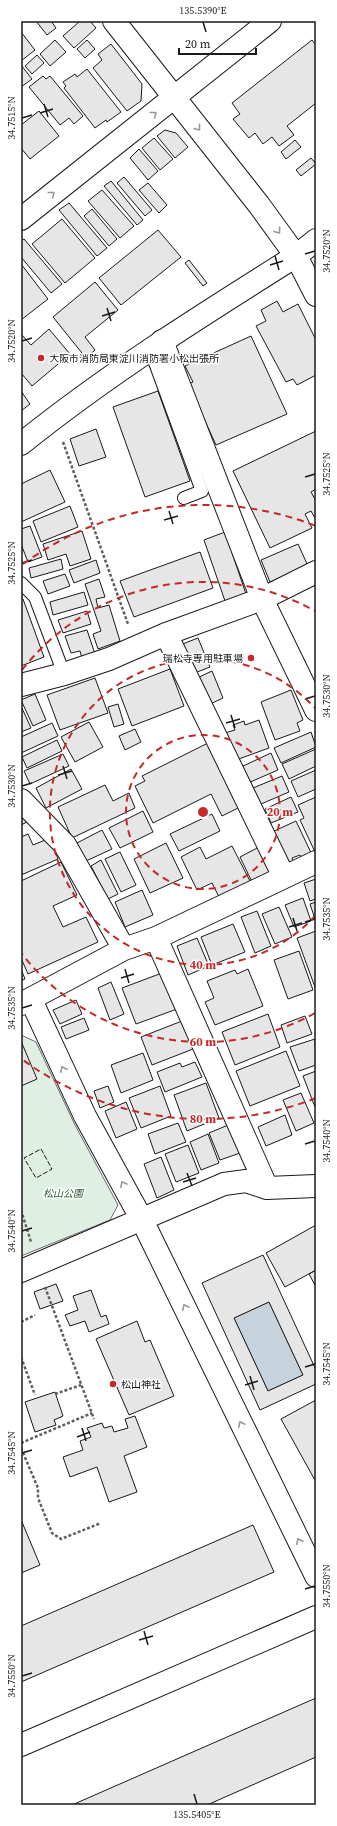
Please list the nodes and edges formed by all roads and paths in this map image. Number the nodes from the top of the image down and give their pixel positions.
1 (114, 21) edge
2 (270, 21) edge
3 (174, 97) junction
4 (21, 219) edge
5 (316, 240) edge
6 (296, 256) junction
7 (316, 295) edge
8 (156, 345) junction
9 (54, 418) junction
10 (21, 444) edge
11 (184, 498) dead end
12 (316, 572) edge
13 (21, 583) edge
14 (262, 598) junction
15 (166, 634) junction
16 (136, 647) junction
17 (64, 674) junction
18 (21, 685) edge
19 (316, 710) edge
20 (21, 800) edge
21 (316, 862) edge
22 (284, 877) junction
23 (156, 938) junction
24 (124, 949) junction
25 (26, 1002) edge
26 (316, 1186) edge
27 (267, 1188) junction
28 (142, 1218) junction
29 (21, 1271) edge
30 (43, 1281) dead end
31 (35, 1315) dead end
32 (21, 1322) edge
33 (21, 1357) edge
34 (82, 1385) junction
35 (55, 1394) dead end
36 (35, 1395) dead end
37 (92, 1413) junction
38 (94, 1419) dead end
39 (21, 1443) edge
40 (21, 1448) edge
41 (101, 1523) dead end
42 (316, 1576) edge
43 (316, 1617) edge
44 (21, 1745) edge

1 - 3 street
2 - 3 street
4 -> 3 street
3 -> 6 street
5 - 6 street
6 - 7 street
6 - 8 street
8 - 9 street
8 - 11 lane
8 - 14 street
9 - 10 street
9 - 16 path
12 - 14 street
13 - 17 lane
14 - 15 street
14 - 19 street
15 - 16 street
15 - 22 street
16 - 17 street
17 - 18 street
20 - 24 street
21 - 22 street
22 - 23 street
23 - 24 street
23 - 27 street
24 - 25 street
28 -> 25 street
26 - 27 street
27 - 28 street
28 - 29 street
42 -> 28 street
30 - 34 path
31 - 32 path
33 - 36 path
34 - 35 path
34 - 37 path
37 - 38 path
37 - 39 path
40 - 41 path
43 - 44 street

